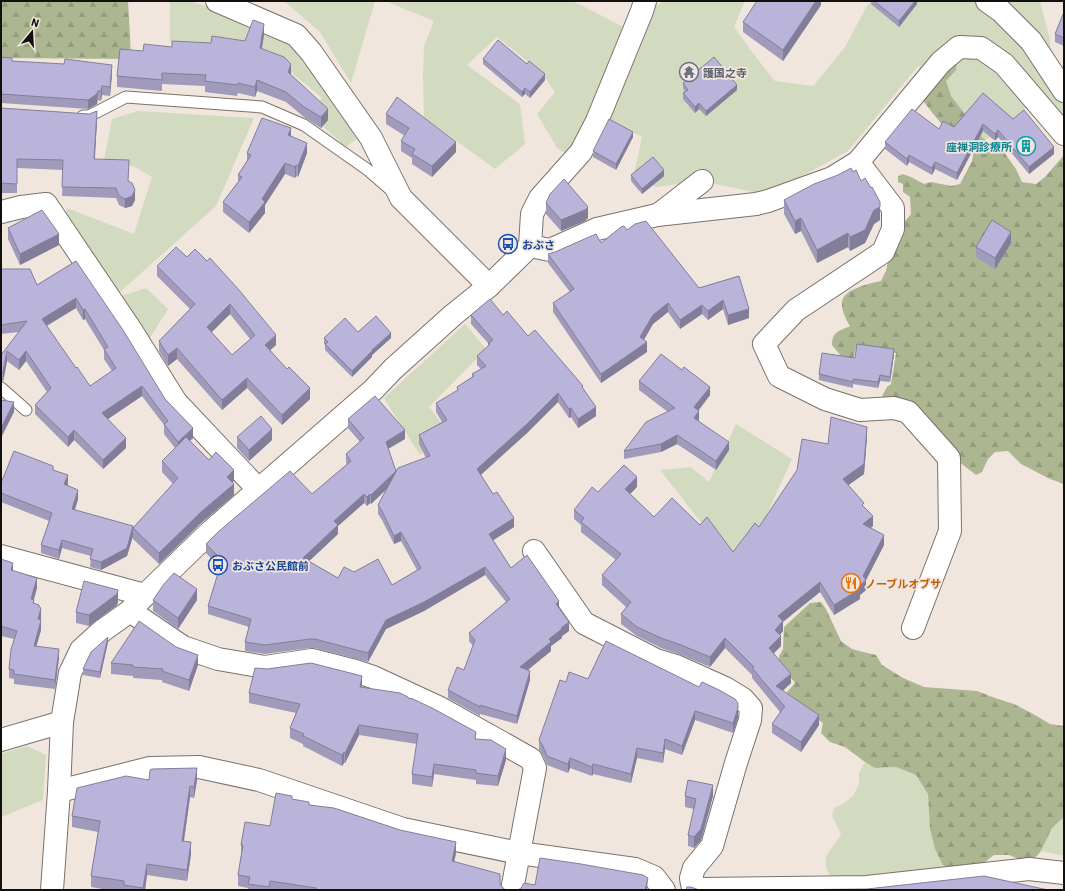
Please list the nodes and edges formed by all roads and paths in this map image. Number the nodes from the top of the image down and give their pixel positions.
1 (217, 1) edge
2 (645, 1) edge
3 (987, 1) edge
4 (1064, 91) edge
5 (75, 115) edge
6 (1064, 134) edge
7 (858, 162) junction
8 (702, 181) dead end
9 (401, 198) junction
10 (1, 212) edge
11 (657, 215) junction
12 (530, 246) junction
13 (489, 286) junction
14 (1, 388) edge
15 (26, 410) dead end
16 (258, 489) junction
17 (534, 552) dead end
18 (1, 556) edge
19 (145, 595) junction
20 (130, 611) junction
21 (913, 628) dead end
22 (62, 722) junction
23 (1, 740) edge
24 (59, 791) junction
25 (519, 853) junction
26 (1064, 873) edge
27 (52, 890) edge
28 (512, 890) edge
29 (664, 890) edge

1 - 9 street
2 - 12 street
3 - 4 street
5 - 9 lane
6 - 7 street
7 - 11 street
7 - 21 street
8 - 11 street
9 - 13 street
10 - 16 street
11 - 12 street
12 - 13 street
13 - 16 street
14 - 15 lane
16 - 19 street
17 - 26 street
18 - 19 street
19 - 20 street
20 - 22 street
20 - 25 street
22 - 23 street
22 - 24 street
24 - 25 street
24 - 27 street
25 - 28 street
25 - 29 street

